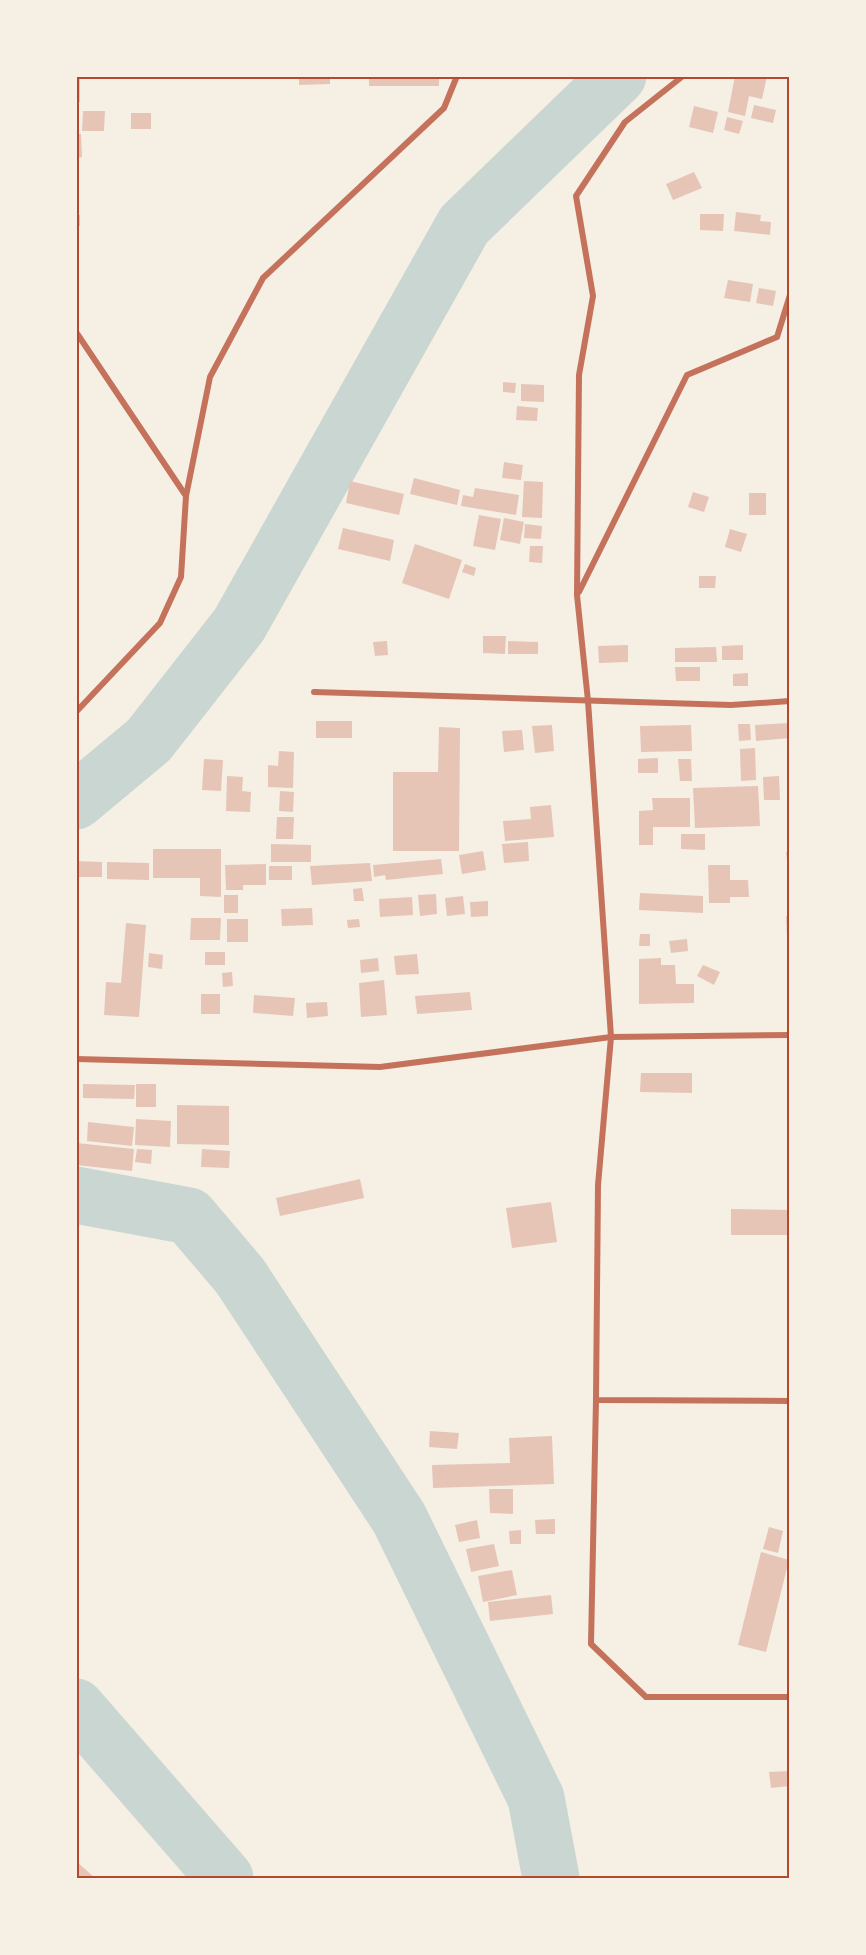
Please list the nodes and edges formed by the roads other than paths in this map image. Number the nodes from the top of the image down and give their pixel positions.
1 (457, 76) edge
2 (683, 76) edge
3 (789, 295) edge
4 (76, 332) edge
5 (186, 496) junction
6 (577, 595) junction
7 (314, 692) dead end
8 (588, 701) junction
9 (789, 701) edge
10 (76, 712) edge
11 (789, 1035) edge
12 (611, 1037) junction
13 (76, 1059) edge
14 (596, 1400) junction
15 (789, 1401) edge
16 (789, 1697) edge

1 - 5 street
2 - 6 street
3 - 6 street
4 - 5 street
5 - 10 street
6 - 8 street
7 - 8 street
8 - 9 street
8 - 12 street
11 - 12 street
12 - 13 street
12 - 14 street
14 - 15 street
14 - 16 street

